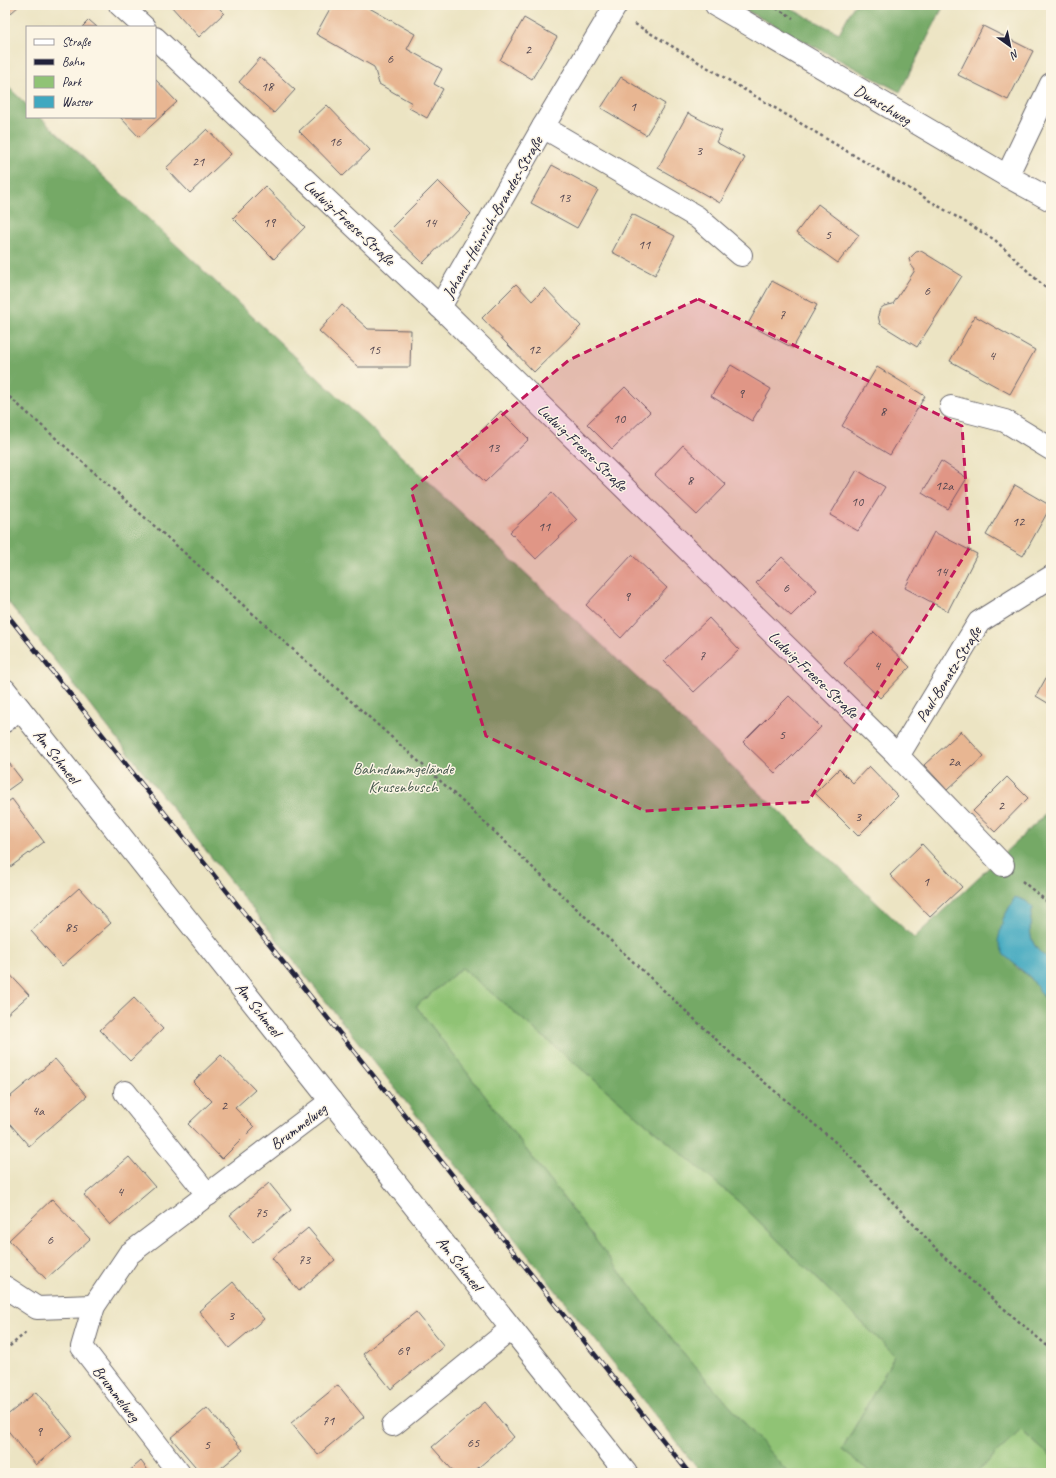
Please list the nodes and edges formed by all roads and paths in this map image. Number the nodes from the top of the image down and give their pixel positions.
1 (716, 5) edge
2 (122, 6) edge
3 (614, 8) edge
4 (143, 26) edge
5 (156, 39) edge
6 (1051, 84) edge
7 (543, 127) junction
8 (1006, 176) junction
9 (1051, 200) edge
10 (741, 254) dead end
11 (1051, 293) edge
12 (440, 307) junction
13 (5, 393) edge
14 (951, 407) dead end
15 (1051, 449) edge
16 (1051, 577) edge
17 (5, 690) edge
18 (12, 714) edge
19 (898, 756) junction
20 (1002, 865) joint
21 (1051, 905) edge
22 (125, 1092) dead end
23 (331, 1101) junction
24 (208, 1195) junction
25 (5, 1287) edge
26 (94, 1306) junction
27 (511, 1329) junction
28 (1051, 1349) edge
29 (393, 1424) dead end
30 (179, 1473) edge
31 (626, 1473) edge

1 - 8 street, Dwaschweg
2 - 4 street
3 - 7 street, Johann-Heinrich-Brandes-Straße
3 - 11 path
5 - 12 street, Ludwig-Freese-Straße
6 - 8 street
7 - 10 street, Johann-Heinrich-Brandes-Straße
7 - 12 street, Johann-Heinrich-Brandes-Straße
8 - 9 street, Dwaschweg
12 - 19 street, Ludwig-Freese-Straße
13 - 28 path
14 - 15 street
16 - 19 street, Paul-Bonatz-Straße
17 - 18 street, Am Schmeel
18 - 23 street, Am Schmeel
19 - 20 street, Ludwig-Freese-Straße
20 - 21 path
22 - 24 street
23 - 24 street, Brummelweg
23 - 27 street, Am Schmeel
24 - 26 street, Brummelweg
25 - 26 street
26 - 30 street, Brummelweg
27 - 29 street
27 - 31 street, Am Schmeel

